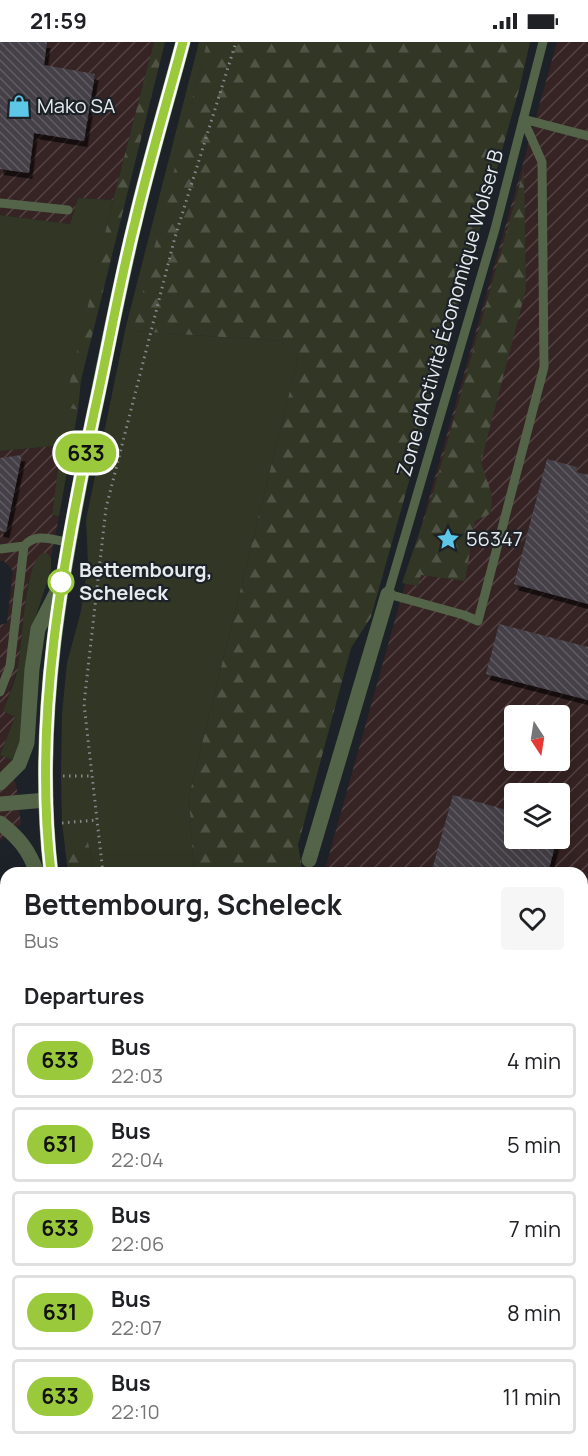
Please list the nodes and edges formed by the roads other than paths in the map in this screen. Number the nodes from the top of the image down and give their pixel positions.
1 (183, 42) edge
2 (543, 42) edge
3 (523, 118) junction
4 (588, 136) edge
5 (0, 203) edge
6 (68, 210) dead end
7 (68, 542) junction
8 (24, 546) junction
9 (0, 549) edge
10 (61, 584) junction
11 (388, 594) junction
12 (0, 690) edge
13 (0, 783) edge
14 (0, 795) edge
15 (46, 796) junction
16 (0, 804) edge
17 (0, 823) edge
18 (309, 860) dead end
19 (35, 867) edge
20 (51, 867) edge

1 - 7 main road
2 - 3 lane, Zone d'Activité Économique Wolser B
3 - 4 lane
3 - 11 lane, Zone d'Activité Économique Wolser B
3 - 11 lane
5 - 6 lane
7 - 8 lane
7 - 10 main road
8 - 9 lane
8 - 12 lane
10 - 13 street
10 - 15 main road
11 - 18 street
14 - 15 street
15 - 16 street
15 - 20 main road
17 - 19 street

